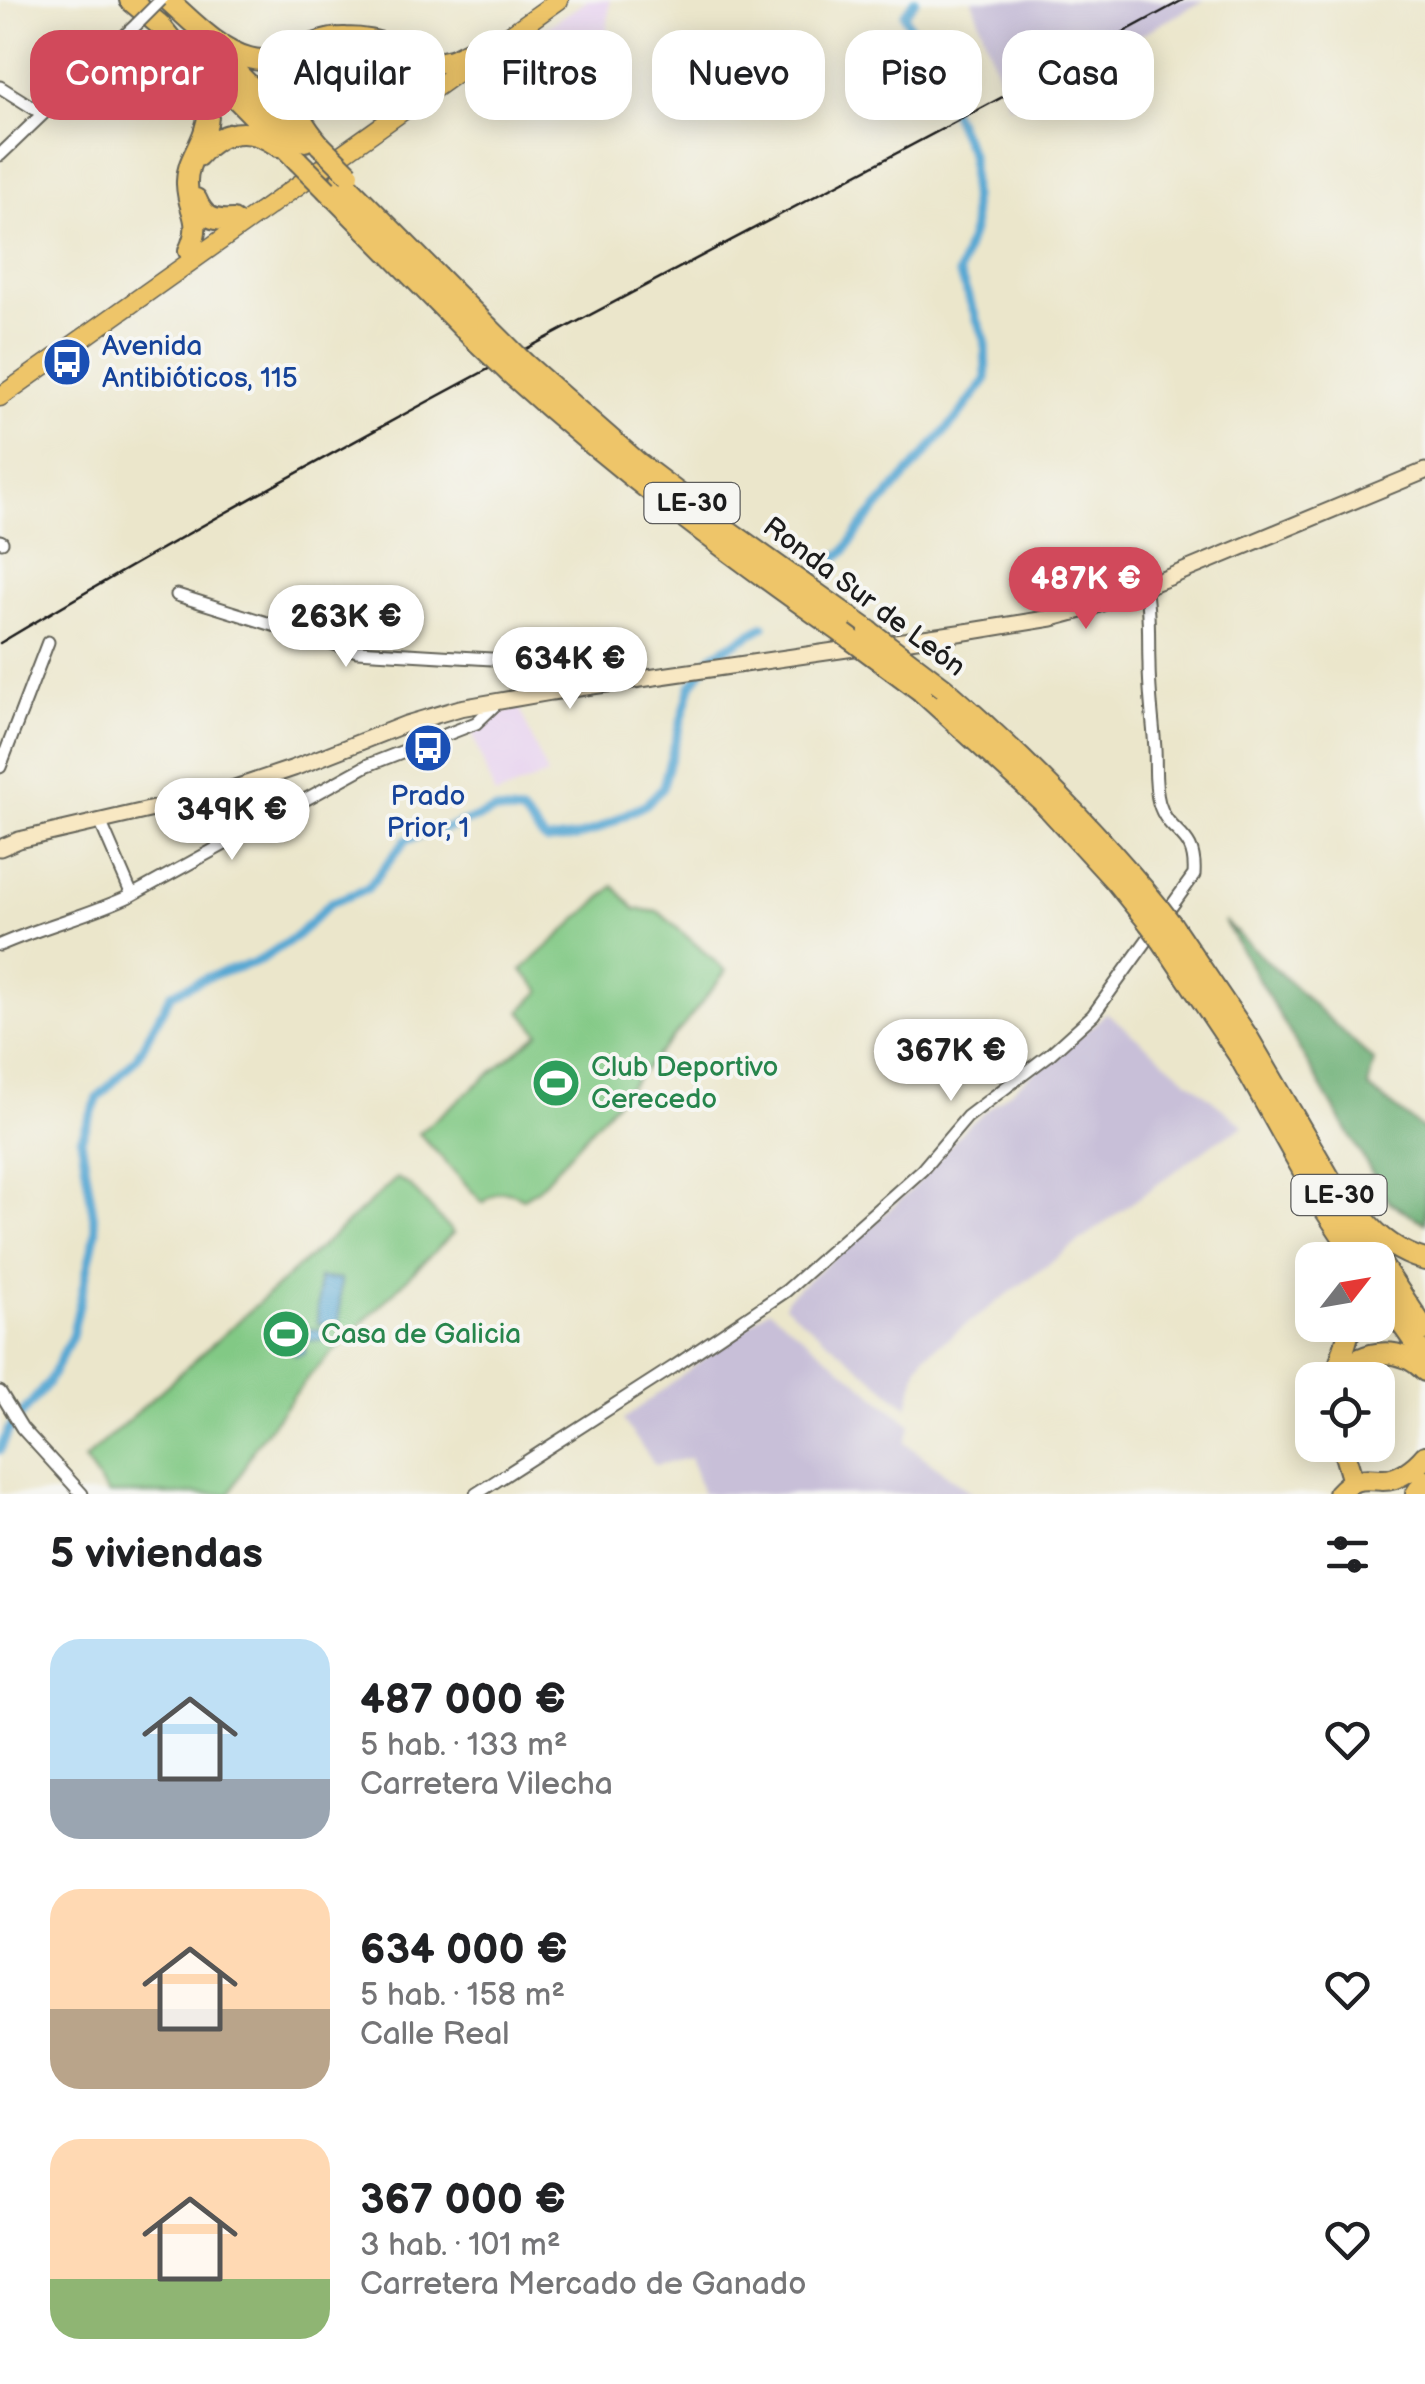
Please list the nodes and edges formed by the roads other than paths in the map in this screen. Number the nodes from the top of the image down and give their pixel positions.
1 (130, 0) edge
2 (164, 0) edge
3 (547, 0) edge
4 (559, 0) edge
5 (148, 24) junction
6 (141, 30) edge
7 (502, 30) edge
8 (516, 30) edge
9 (258, 60) edge
10 (465, 67) edge
11 (0, 86) edge
12 (30, 106) edge
13 (37, 120) edge
14 (300, 120) edge
15 (376, 120) edge
16 (383, 120) edge
17 (357, 144) junction
18 (0, 156) edge
19 (328, 170) junction
20 (233, 220) joint
21 (205, 226) junction
22 (189, 251) joint
23 (102, 324) junction
24 (517, 368) junction
25 (0, 390) edge
26 (1425, 471) edge
27 (1145, 587) junction
28 (177, 595) dead end
29 (48, 642) dead end
30 (534, 695) junction
31 (499, 701) junction
32 (467, 707) junction
33 (476, 724) junction
34 (444, 734) junction
35 (0, 767) edge
36 (100, 821) junction
37 (0, 848) edge
38 (132, 895) junction
39 (1160, 924) junction
40 (0, 944) edge
41 (1260, 1056) junction
42 (1324, 1210) junction
43 (1337, 1242) edge
44 (1346, 1242) edge
45 (1425, 1260) edge
46 (1395, 1314) edge
47 (1425, 1330) edge
48 (1425, 1357) edge
49 (1355, 1362) edge
50 (1425, 1371) edge
51 (0, 1392) edge
52 (1425, 1456) edge
53 (1425, 1480) edge
54 (1360, 1483) edge
55 (82, 1494) edge
56 (476, 1494) edge
57 (1402, 1494) edge
58 (1416, 1494) edge

1 - 5 highway, Ronda Sur de León / LE-30
2 - 5 street, bridge
2 - 9 highway
2 - 19 highway, Ronda Sur de León / LE-30
3 - 7 main road
4 - 8 main road
5 - 6 street
5 - 19 highway, Ronda Sur de León / LE-30
5 - 21 highway
10 - 17 main road
11 - 12 street
13 - 18 street
14 - 19 highway
15 - 20 main road
16 - 17 main road
17 - 19 main road
19 - 21 main road
19 - 21 highway
19 - 23 main road
19 - 24 highway, Ronda Sur de León / LE-30, bridge
20 - 21 highway
21 - 22 highway
21 - 23 main road
22 - 25 main road
23 - 25 main road
24 - 39 highway, Ronda Sur de León / LE-30, bridge
24 - 39 highway, Ronda Sur de León / LE-30, bridge
26 - 27 street
27 - 30 street
27 - 56 street
28 - 30 street
29 - 35 street
30 - 31 street
31 - 32 street
31 - 33 street
32 - 33 street
32 - 34 street
32 - 36 street
33 - 34 street
34 - 38 street
36 - 37 street
36 - 38 street
38 - 40 street
39 - 41 highway, Ronda Sur de León / LE-30
39 - 42 highway, Ronda Sur de León / LE-30
41 - 45 highway
41 - 47 highway, Ronda Sur de León / LE-30
42 - 43 highway
42 - 44 highway, Ronda Sur de León / LE-30
46 - 48 highway
49 - 50 highway
51 - 55 street
52 - 54 highway
53 - 58 highway
54 - 57 highway

